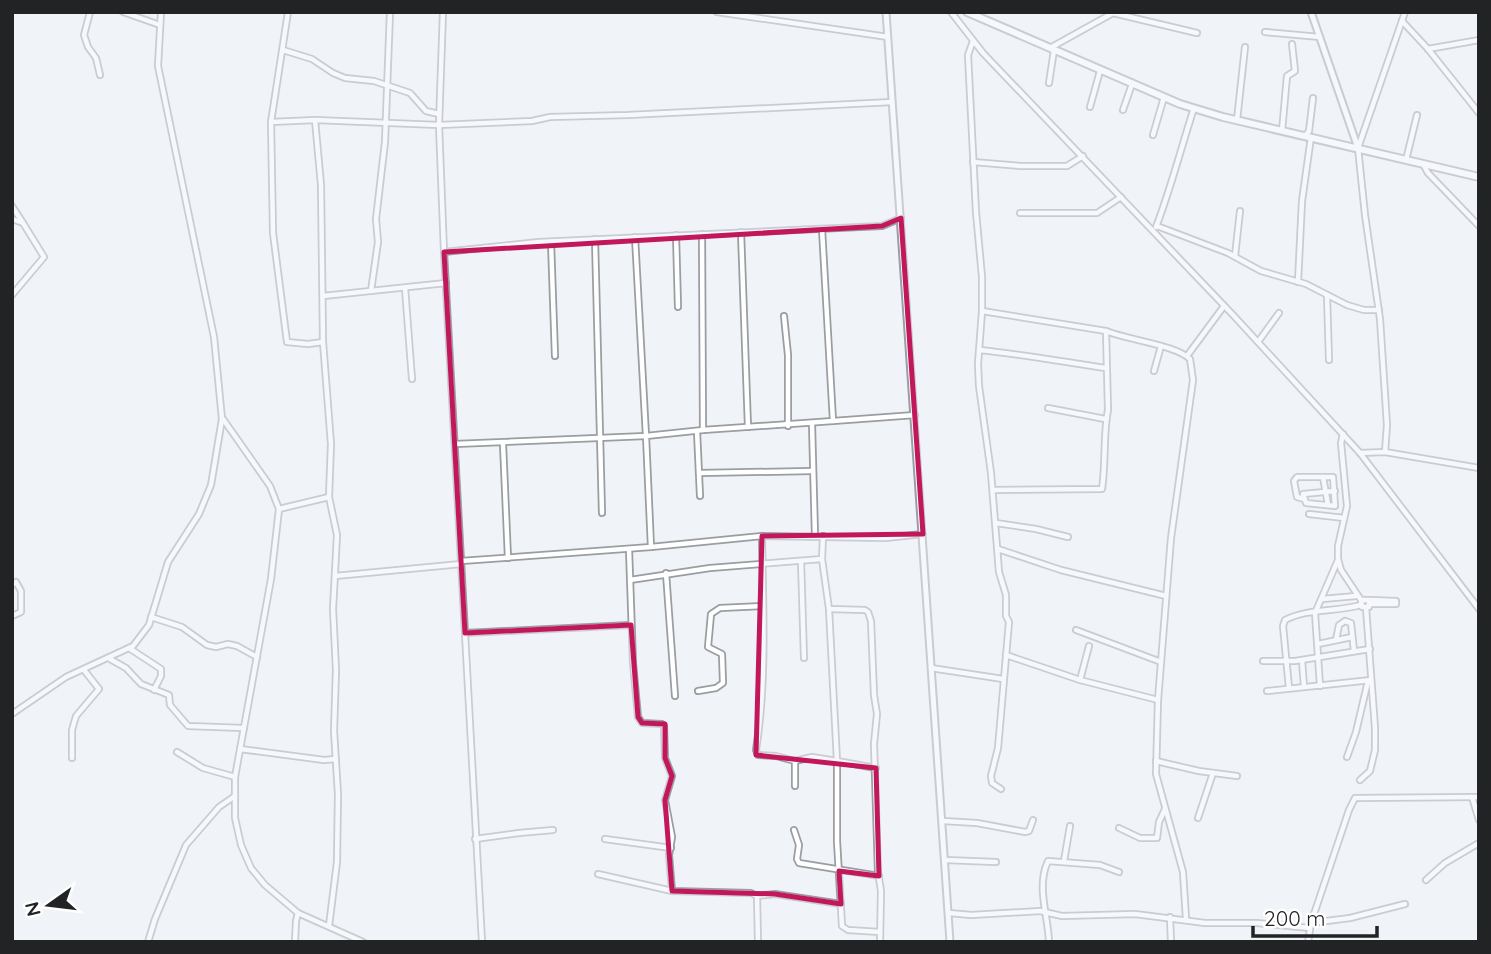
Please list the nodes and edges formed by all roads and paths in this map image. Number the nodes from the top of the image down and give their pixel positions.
1 (89, 12) edge
2 (123, 12) edge
3 (161, 12) edge
4 (288, 12) edge
5 (390, 12) edge
6 (443, 12) edge
7 (717, 12) edge
8 (886, 12) edge
9 (951, 12) edge
10 (967, 12) edge
11 (1144, 12) edge
12 (1311, 12) edge
13 (1405, 12) edge
14 (1113, 13) edge
15 (740, 14) edge
16 (1143, 20) junction
17 (1402, 21) junction
18 (160, 25) junction
19 (1197, 33) dead end
20 (1265, 33) dead end
21 (888, 37) junction
22 (1320, 37) junction
23 (1479, 40) edge
24 (973, 41) junction
25 (1292, 44) dead end
26 (1245, 47) dead end
27 (1051, 49) junction
28 (1428, 49) junction
29 (283, 50) junction
30 (1100, 71) junction
31 (100, 75) dead end
32 (1049, 83) dead end
33 (1132, 84) junction
34 (386, 86) junction
35 (1164, 97) junction
36 (1313, 98) dead end
37 (892, 102) junction
38 (1090, 107) dead end
39 (1194, 107) junction
40 (1122, 110) dead end
41 (1479, 113) edge
42 (439, 114) junction
43 (1417, 115) dead end
44 (315, 120) junction
45 (1237, 120) junction
46 (271, 122) junction
47 (385, 122) junction
48 (439, 125) junction
49 (1283, 131) junction
50 (1153, 135) dead end
51 (1308, 137) junction
52 (1358, 148) junction
53 (1083, 156) junction
54 (1406, 160) junction
55 (973, 162) junction
56 (1423, 164) junction
57 (1479, 177) edge
58 (1121, 197) junction
59 (12, 206) edge
60 (1240, 211) dead end
61 (1020, 213) dead end
62 (901, 218) junction
63 (12, 219) edge
64 (23, 223) junction
65 (1479, 226) edge
66 (822, 229) junction
67 (1155, 229) junction
68 (741, 232) junction
69 (702, 234) junction
70 (676, 235) junction
71 (635, 237) junction
72 (594, 239) junction
73 (551, 242) junction
74 (444, 252) junction
75 (1235, 256) junction
76 (1298, 282) junction
77 (446, 283) junction
78 (405, 288) junction
79 (371, 291) junction
80 (12, 295) edge
81 (323, 296) junction
82 (1327, 296) junction
83 (1224, 306) junction
84 (678, 307) dead end
85 (1379, 310) junction
86 (982, 311) junction
87 (1279, 313) dead end
88 (785, 316) dead end
89 (1106, 331) junction
90 (323, 342) junction
91 (1258, 342) junction
92 (1161, 346) junction
93 (979, 350) junction
94 (555, 356) dead end
95 (1187, 356) junction
96 (1329, 360) dead end
97 (1106, 368) junction
98 (1154, 371) dead end
99 (412, 379) dead end
100 (1048, 408) dead end
101 (915, 415) junction
102 (222, 419) junction
103 (1105, 419) junction
104 (833, 421) junction
105 (812, 425) junction
106 (788, 426) junction
107 (748, 428) junction
108 (700, 430) junction
109 (1343, 434) junction
110 (646, 436) junction
111 (599, 437) junction
112 (454, 444) junction
113 (503, 444) junction
114 (1385, 452) junction
115 (1360, 453) junction
116 (1479, 468) edge
117 (812, 471) junction
118 (699, 473) junction
119 (1323, 477) junction
120 (993, 490) junction
121 (1325, 491) junction
122 (1335, 491) junction
123 (700, 496) dead end
124 (329, 497) junction
125 (1304, 499) junction
126 (1330, 505) junction
127 (279, 509) junction
128 (602, 513) dead end
129 (1309, 514) dead end
130 (1332, 515) junction
131 (1344, 518) junction
132 (996, 523) junction
133 (923, 534) junction
134 (762, 536) junction
135 (814, 536) junction
136 (823, 536) junction
137 (1068, 537) dead end
138 (651, 547) junction
139 (629, 549) junction
140 (998, 549) junction
141 (508, 558) junction
142 (822, 559) junction
143 (1338, 559) junction
144 (801, 561) junction
145 (461, 562) junction
146 (762, 564) junction
147 (666, 573) junction
148 (335, 576) junction
149 (630, 580) junction
150 (12, 585) edge
151 (1166, 596) junction
152 (1356, 596) junction
153 (1321, 599) junction
154 (1361, 603) junction
155 (1396, 603) dead end
156 (1368, 604) junction
157 (763, 606) junction
158 (829, 609) junction
159 (1343, 609) junction
160 (1479, 609) edge
161 (1315, 613) junction
162 (12, 617) edge
163 (151, 617) junction
164 (1345, 621) junction
165 (631, 625) junction
166 (1076, 630) dead end
167 (465, 633) junction
168 (1352, 637) junction
169 (1336, 640) junction
170 (1318, 644) junction
171 (1089, 646) dead end
172 (129, 648) junction
173 (1370, 649) junction
174 (1354, 651) junction
175 (1006, 654) junction
176 (1318, 656) junction
177 (257, 657) junction
178 (804, 657) dead end
179 (109, 659) junction
180 (1302, 660) junction
181 (1263, 661) dead end
182 (1288, 661) junction
183 (1161, 662) junction
184 (931, 668) junction
185 (84, 670) junction
186 (1003, 679) junction
187 (1080, 680) junction
188 (1369, 681) junction
189 (1320, 686) junction
190 (1304, 687) junction
191 (1289, 688) junction
192 (154, 690) junction
193 (698, 691) dead end
194 (1267, 691) dead end
195 (675, 696) dead end
196 (1158, 700) junction
197 (12, 714) edge
198 (244, 728) junction
199 (240, 748) junction
200 (177, 752) dead end
201 (1347, 757) dead end
202 (72, 758) dead end
203 (337, 759) junction
204 (795, 761) junction
205 (837, 761) junction
206 (1156, 761) junction
207 (876, 768) junction
208 (1213, 773) junction
209 (1237, 776) dead end
210 (235, 777) junction
211 (1360, 780) dead end
212 (795, 786) dead end
213 (1002, 789) dead end
214 (235, 796) junction
215 (1472, 797) junction
216 (1479, 798) edge
217 (1475, 804) junction
218 (1166, 808) junction
219 (1198, 818) dead end
220 (1033, 820) dead end
221 (1479, 820) edge
222 (943, 821) junction
223 (1070, 826) dead end
224 (1119, 828) dead end
225 (553, 830) dead end
226 (794, 830) dead end
227 (475, 839) junction
228 (605, 839) dead end
229 (1479, 843) edge
230 (671, 848) junction
231 (945, 860) junction
232 (1063, 861) junction
233 (996, 862) dead end
234 (839, 871) junction
235 (1119, 872) dead end
236 (598, 874) dead end
237 (878, 876) junction
238 (1426, 880) dead end
239 (672, 891) junction
240 (757, 896) junction
241 (841, 904) junction
242 (1405, 904) dead end
243 (298, 913) junction
244 (949, 913) junction
245 (1047, 913) junction
246 (1170, 917) junction
247 (1185, 919) junction
248 (330, 926) junction
249 (1311, 926) junction
250 (880, 932) junction
251 (148, 942) edge
252 (295, 942) edge
253 (363, 942) edge
254 (482, 942) edge
255 (758, 942) edge
256 (880, 942) edge
257 (950, 942) edge
258 (1049, 942) edge
259 (1171, 942) edge
260 (1308, 942) edge

1 - 31 street
2 - 18 street
3 - 18 street
4 - 29 street
5 - 34 street
6 - 42 street
7 - 15 street
8 - 21 street
9 - 24 street
10 - 27 main road
11 - 16 street
12 - 22 street
13 - 17 street
14 - 16 street
14 - 27 street
15 - 21 street
16 - 19 street
17 - 28 street
17 - 52 street
18 - 102 street
20 - 22 street
21 - 37 street
22 - 52 street
23 - 28 street
24 - 53 street
24 - 55 street
25 - 49 street
26 - 45 street
27 - 30 main road
27 - 32 street
28 - 41 street
29 - 34 street
29 - 46 street
30 - 33 main road
30 - 38 street
33 - 35 main road
33 - 40 street
34 - 42 street
34 - 47 street
35 - 39 main road
35 - 50 street
36 - 51 street
37 - 48 street
37 - 62 street
39 - 45 main road
39 - 67 street
42 - 48 street
43 - 54 street
44 - 46 street
44 - 47 street
44 - 81 street
45 - 49 main road
46 - 90 street
47 - 48 street
47 - 79 street
48 - 74 street
49 - 51 main road
51 - 52 main road
51 - 76 street
52 - 54 main road
52 - 85 street
53 - 55 street
53 - 58 street
54 - 56 main road
55 - 86 street
56 - 57 main road
56 - 65 street
58 - 61 street
58 - 67 street
59 - 64 street
60 - 75 street
62 - 66 street
62 - 101 street
63 - 64 street
64 - 80 street
66 - 68 street
66 - 104 street
67 - 75 street
67 - 83 street
68 - 69 street
68 - 107 street
69 - 70 street
69 - 108 street
70 - 71 street
70 - 84 street
71 - 72 street
71 - 110 street
72 - 73 street
72 - 111 street
73 - 74 street
73 - 94 street
74 - 77 street
75 - 76 street
76 - 82 street
77 - 78 street
77 - 112 street
78 - 79 street
78 - 99 street
79 - 81 street
81 - 90 street
82 - 85 street
82 - 96 street
83 - 91 street
83 - 95 street
85 - 114 street
86 - 89 street
86 - 93 street
87 - 91 street
88 - 106 street
89 - 92 street
89 - 97 street
90 - 124 street
91 - 109 street
92 - 95 street
92 - 98 street
93 - 97 street
93 - 120 street
95 - 151 street
97 - 103 street
100 - 103 street
101 - 104 street
101 - 133 street
102 - 127 street
102 - 163 street
103 - 120 street
104 - 105 street
105 - 106 street
105 - 117 street
106 - 107 street
107 - 108 street
108 - 110 street
108 - 118 street
109 - 115 street
109 - 131 street
110 - 111 street
110 - 138 street
111 - 113 street
111 - 128 street
112 - 113 street
112 - 145 street
113 - 141 street
114 - 115 street
114 - 116 street
115 - 160 street
117 - 118 street
117 - 135 street
118 - 123 street
119 - 121 street
119 - 122 street
119 - 125 street
120 - 132 street
121 - 122 street
121 - 125 street
121 - 126 street
122 - 126 street
124 - 127 street
124 - 148 street
125 - 126 street
126 - 130 street
127 - 177 street
129 - 130 street
130 - 131 street
131 - 143 street
132 - 137 street
132 - 140 street
133 - 136 street
133 - 184 street
134 - 135 street
134 - 138 street
134 - 146 street
135 - 136 street
136 - 142 street
138 - 139 street
139 - 141 street
139 - 149 street
140 - 151 street
140 - 175 street
141 - 145 street
142 - 144 street
142 - 158 street
143 - 152 street
143 - 153 street
144 - 146 street
144 - 178 street
145 - 148 street
145 - 167 street
146 - 147 street
146 - 157 street
147 - 149 street
147 - 195 street
148 - 203 street
149 - 165 street
150 - 162 street
151 - 183 street
152 - 153 street
152 - 154 street
153 - 161 street
154 - 156 street
154 - 156 street
154 - 159 street
155 - 156 street
156 - 173 street
157 - 193 street
157 - 204 street
158 - 205 street
158 - 207 street
159 - 161 street
159 - 164 street
161 - 170 street
161 - 182 street
163 - 172 street
163 - 177 street
164 - 168 street
164 - 169 street
165 - 167 street
165 - 230 street
166 - 183 street
167 - 227 street
168 - 169 street
168 - 174 street
169 - 170 street
170 - 176 street
171 - 187 street
172 - 179 street
172 - 192 street
173 - 174 street
173 - 188 street
174 - 176 street
175 - 186 street
175 - 187 street
176 - 180 street
176 - 189 street
177 - 198 street
179 - 185 street
179 - 192 street
180 - 182 street
180 - 190 street
181 - 182 street
182 - 191 street
183 - 196 street
184 - 186 street
184 - 222 street
185 - 197 street
185 - 202 street
186 - 213 street
187 - 196 street
188 - 189 street
188 - 201 street
188 - 211 street
189 - 190 street
190 - 191 street
191 - 194 street
192 - 198 street
196 - 206 street
198 - 199 street
199 - 203 street
199 - 210 street
200 - 210 street
203 - 248 street
204 - 205 street
204 - 212 street
205 - 207 street
205 - 234 street
206 - 208 street
206 - 218 street
207 - 237 street
208 - 209 street
208 - 219 street
210 - 214 street
214 - 243 street
214 - 251 street
215 - 216 street
215 - 217 street
215 - 249 street
216 - 217 street
217 - 221 street
218 - 224 street
218 - 247 street
220 - 222 street
222 - 231 street
223 - 232 street
225 - 227 street
226 - 234 street
227 - 254 street
228 - 230 street
229 - 238 street
230 - 239 street
231 - 233 street
231 - 244 street
232 - 235 street
232 - 245 street
234 - 237 street
234 - 241 street
236 - 239 street
237 - 250 street
239 - 240 street
240 - 241 street
240 - 255 street
241 - 250 street
242 - 249 street
243 - 248 street
243 - 252 street
244 - 245 street
244 - 257 street
245 - 246 street
245 - 258 street
246 - 247 street
246 - 259 street
247 - 249 street
248 - 253 street
249 - 260 street
250 - 256 street

